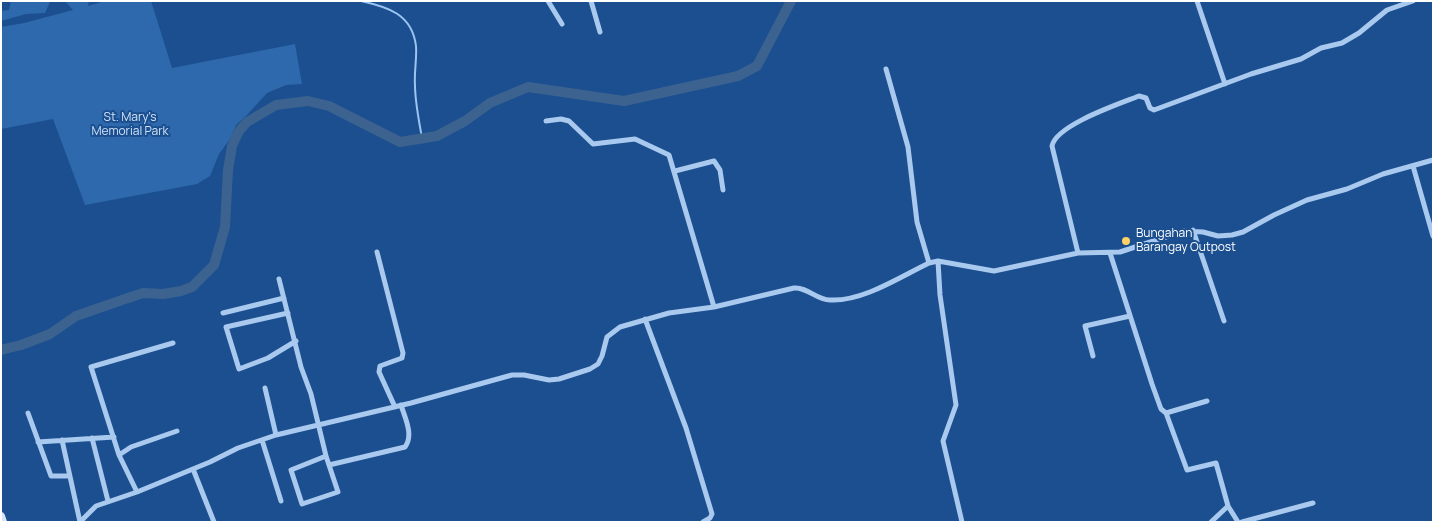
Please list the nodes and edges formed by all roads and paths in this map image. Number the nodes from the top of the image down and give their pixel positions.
1 (548, 1) edge
2 (591, 1) edge
3 (1197, 1) edge
4 (1413, 1) edge
5 (562, 24) dead end
6 (600, 32) dead end
7 (886, 69) dead end
8 (1225, 84) junction
9 (546, 121) dead end
10 (1433, 160) edge
11 (1413, 166) junction
12 (674, 171) junction
13 (723, 190) dead end
14 (1193, 230) junction
15 (1433, 236) edge
16 (377, 252) dead end
17 (1078, 253) junction
18 (1110, 253) junction
19 (938, 262) junction
20 (929, 263) junction
21 (280, 279) dead end
22 (284, 298) junction
23 (714, 307) junction
24 (223, 313) dead end
25 (288, 313) junction
26 (1130, 316) junction
27 (645, 319) junction
28 (1224, 321) dead end
29 (296, 341) junction
30 (173, 343) dead end
31 (1093, 356) dead end
32 (265, 388) dead end
33 (1207, 401) dead end
34 (402, 405) junction
35 (395, 407) junction
36 (1166, 412) junction
37 (28, 413) dead end
38 (318, 424) junction
39 (177, 431) dead end
40 (276, 435) junction
41 (114, 437) junction
42 (92, 438) junction
43 (62, 440) junction
44 (262, 440) junction
45 (38, 442) junction
46 (119, 455) junction
47 (326, 456) junction
48 (329, 465) junction
49 (193, 469) junction
50 (69, 476) junction
51 (137, 492) junction
52 (108, 501) junction
53 (281, 501) dead end
54 (1313, 503) dead end
55 (1228, 506) junction
56 (1, 516) edge
57 (3, 522) edge
58 (80, 522) edge
59 (214, 522) edge
60 (703, 522) edge
61 (962, 522) edge
62 (1211, 522) edge
63 (1238, 522) edge
64 (1242, 522) edge

1 - 5 street
2 - 6 street
3 - 8 street
4 - 8 street
7 - 20 street
8 - 17 street
9 - 12 street
10 - 11 street
11 - 14 street
11 - 15 street
12 - 13 street
12 - 23 street
14 - 18 street
14 - 28 street
16 - 35 street
17 - 18 street
17 - 19 street
18 - 26 street
19 - 20 street
19 - 61 street
20 - 23 street
21 - 22 street
22 - 24 street
22 - 25 street
23 - 27 street
25 - 29 street
25 - 29 street
26 - 31 street
26 - 36 street
27 - 34 street
27 - 60 street
29 - 38 street
30 - 41 street
32 - 40 street
33 - 36 street
34 - 35 street
34 - 48 street
35 - 38 street
36 - 55 street
37 - 45 street
38 - 40 street
38 - 47 street
39 - 46 street
40 - 44 street
41 - 42 street
41 - 46 street
42 - 43 street
42 - 52 street
43 - 45 street
43 - 50 street
44 - 49 street
44 - 53 street
45 - 50 street
46 - 51 street
47 - 48 street
47 - 48 street
49 - 51 street
49 - 59 street
50 - 58 street
51 - 52 street
52 - 58 street
54 - 64 street
55 - 62 street
55 - 63 street
56 - 57 street

